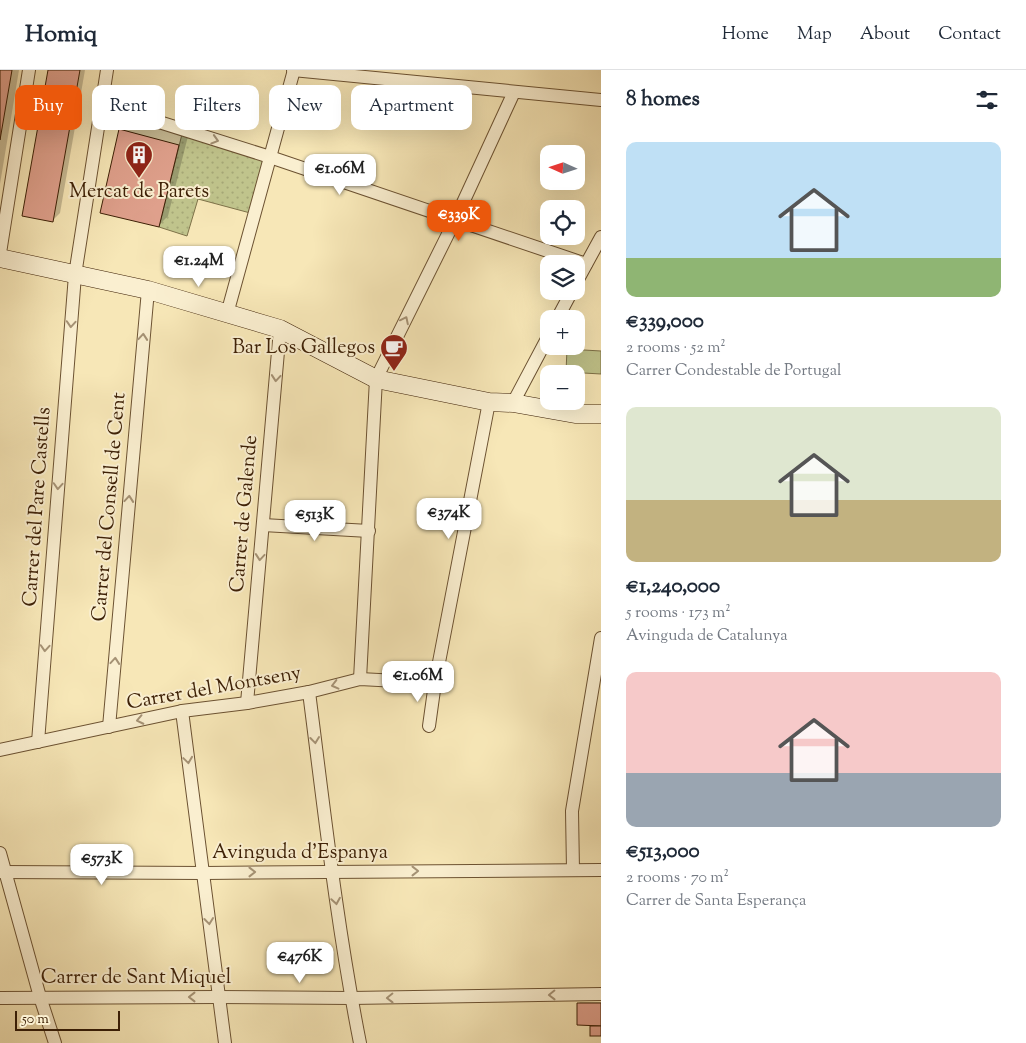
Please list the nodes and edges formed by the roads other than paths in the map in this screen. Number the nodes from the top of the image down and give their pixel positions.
1 (29, 70) edge
2 (108, 70) edge
3 (293, 70) edge
4 (105, 85) edge
5 (514, 92) junction
6 (601, 100) edge
7 (165, 124) edge
8 (98, 130) edge
9 (270, 157) junction
10 (455, 220) junction
11 (601, 237) edge
12 (0, 253) edge
13 (0, 258) edge
14 (586, 264) joint
15 (75, 275) junction
16 (148, 290) junction
17 (227, 314) junction
18 (280, 330) junction
19 (540, 352) edge
20 (376, 379) junction
21 (489, 402) junction
22 (513, 403) junction
23 (601, 414) edge
24 (263, 525) junction
25 (369, 531) junction
26 (601, 638) edge
27 (360, 679) junction
28 (435, 683) junction
29 (309, 692) junction
30 (247, 703) junction
31 (182, 711) junction
32 (429, 726) dead end
33 (109, 727) junction
34 (38, 742) junction
35 (0, 750) edge
36 (0, 853) edge
37 (573, 870) junction
38 (601, 870) edge
39 (2, 872) edge
40 (331, 872) junction
41 (204, 873) junction
42 (601, 994) edge
43 (218, 996) junction
44 (40, 997) junction
45 (0, 998) edge
46 (351, 998) junction
47 (55, 1043) edge
48 (225, 1043) edge
49 (360, 1043) edge

1 - 12 street
2 - 4 street, Carrer del Pare Castells
3 - 5 street
3 - 9 street
5 - 6 street
5 - 10 street
7 -> 9 street
8 - 15 street, Carrer del Pare Castells
9 - 10 street
9 - 17 street
10 - 14 street
20 -> 10 street
11 - 14 street
13 - 15 street
15 - 16 street
15 -> 34 street, Carrer del Pare Castells
16 - 17 street
33 -> 16 street, Carrer del Consell de Cent
17 - 18 street
18 - 20 street
18 -> 24 street, Carrer de Galende
19 - 22 street
20 - 21 street
20 - 25 street
21 - 22 street
21 - 28 street
22 - 23 street
24 - 25 street
24 -> 30 street, Carrer de Galende
25 - 27 street
26 - 37 street
27 - 28 street, Carrer del Montseny
27 -> 29 street, Carrer del Montseny
28 - 32 street
29 - 30 street, Carrer del Montseny
29 -> 40 street
30 - 31 street, Carrer del Montseny
31 -> 33 street, Carrer del Montseny
31 -> 41 street
33 - 34 street, Carrer del Montseny
34 - 35 street, Carrer del Montseny
36 - 39 street
37 - 38 street, Avinguda d'Espanya
40 -> 37 street, Avinguda d'Espanya
39 - 41 street, Avinguda d'Espanya
39 - 44 street
41 -> 40 street, Avinguda d'Espanya
40 -> 46 street
41 -> 43 street
42 -> 46 street, Carrer de Sant Miquel
43 -> 44 street, Carrer de Sant Miquel
43 - 46 street, Carrer de Sant Miquel
43 - 48 street
44 - 45 street, Carrer de Sant Miquel
44 - 47 street
46 - 49 street

